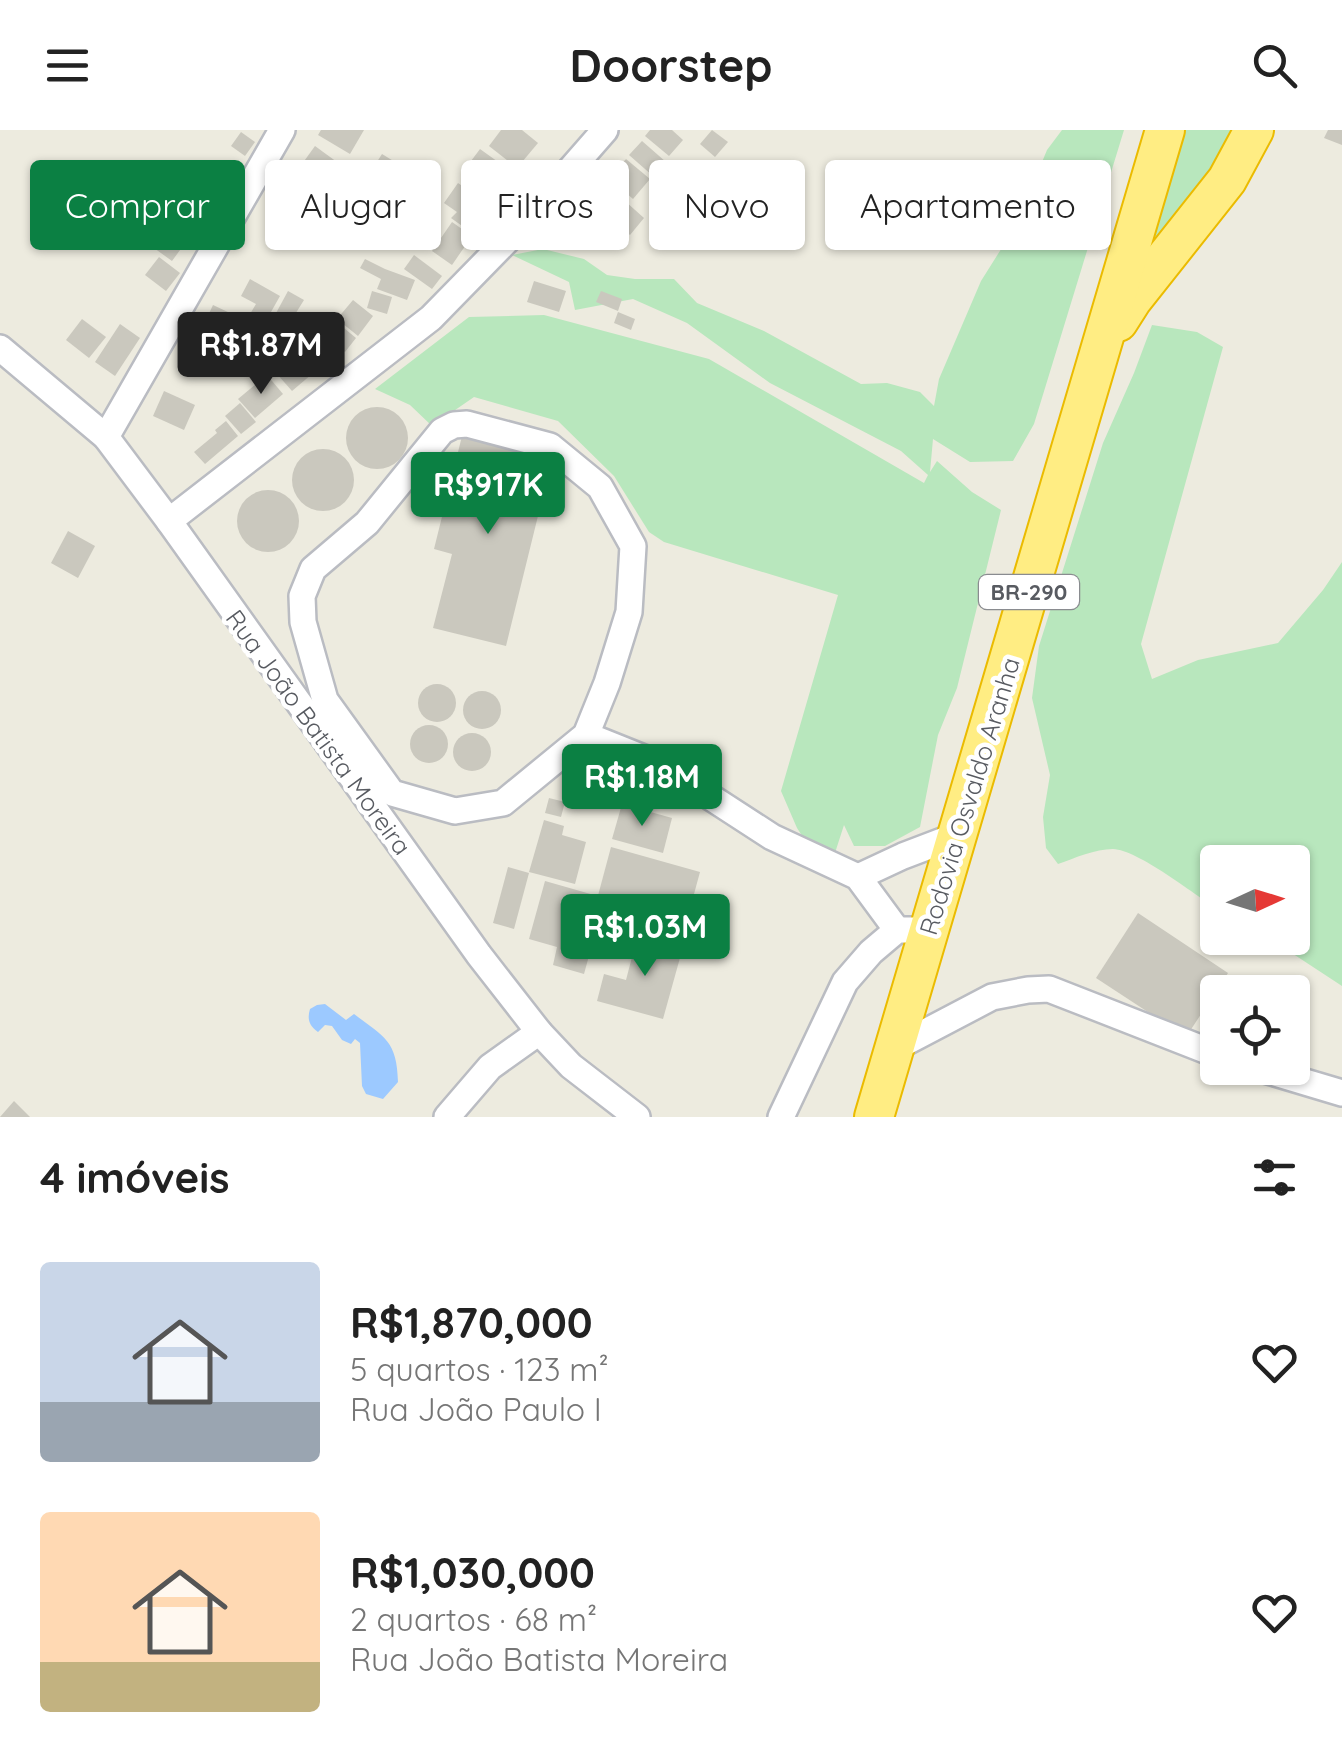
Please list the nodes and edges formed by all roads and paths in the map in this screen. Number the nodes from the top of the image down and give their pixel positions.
1 (282, 130) edge
2 (605, 130) edge
3 (1165, 130) edge
4 (1254, 130) edge
5 (0, 348) edge
6 (1100, 349) junction
7 (106, 437) junction
8 (169, 521) junction
9 (586, 735) junction
10 (958, 835) junction
11 (858, 877) junction
12 (913, 930) junction
13 (539, 1032) junction
14 (896, 1048) junction
15 (1200, 1048) edge
16 (1310, 1083) edge
17 (1342, 1093) edge
18 (447, 1117) edge
19 (637, 1117) edge
20 (781, 1117) edge
21 (874, 1117) edge

1 - 7 street
2 - 8 street
3 - 6 highway, Rodovia Osvaldo Aranha / BR-290
4 - 6 highway
5 - 7 street, Rua João Batista Moreira
6 - 10 highway, Rodovia Osvaldo Aranha / BR-290
7 - 8 street, Rua João Batista Moreira
8 - 13 street, Rua João Batista Moreira
9 - 9 street
9 - 11 street
10 - 11 street
10 - 12 highway, Rodovia Osvaldo Aranha / BR-290
11 - 12 street
12 - 14 highway, Rodovia Osvaldo Aranha / BR-290
12 - 20 street
13 - 18 street
13 - 19 street, Rua João Batista Moreira
14 - 15 street
14 - 21 highway, Rodovia Osvaldo Aranha / BR-290
16 - 17 street

